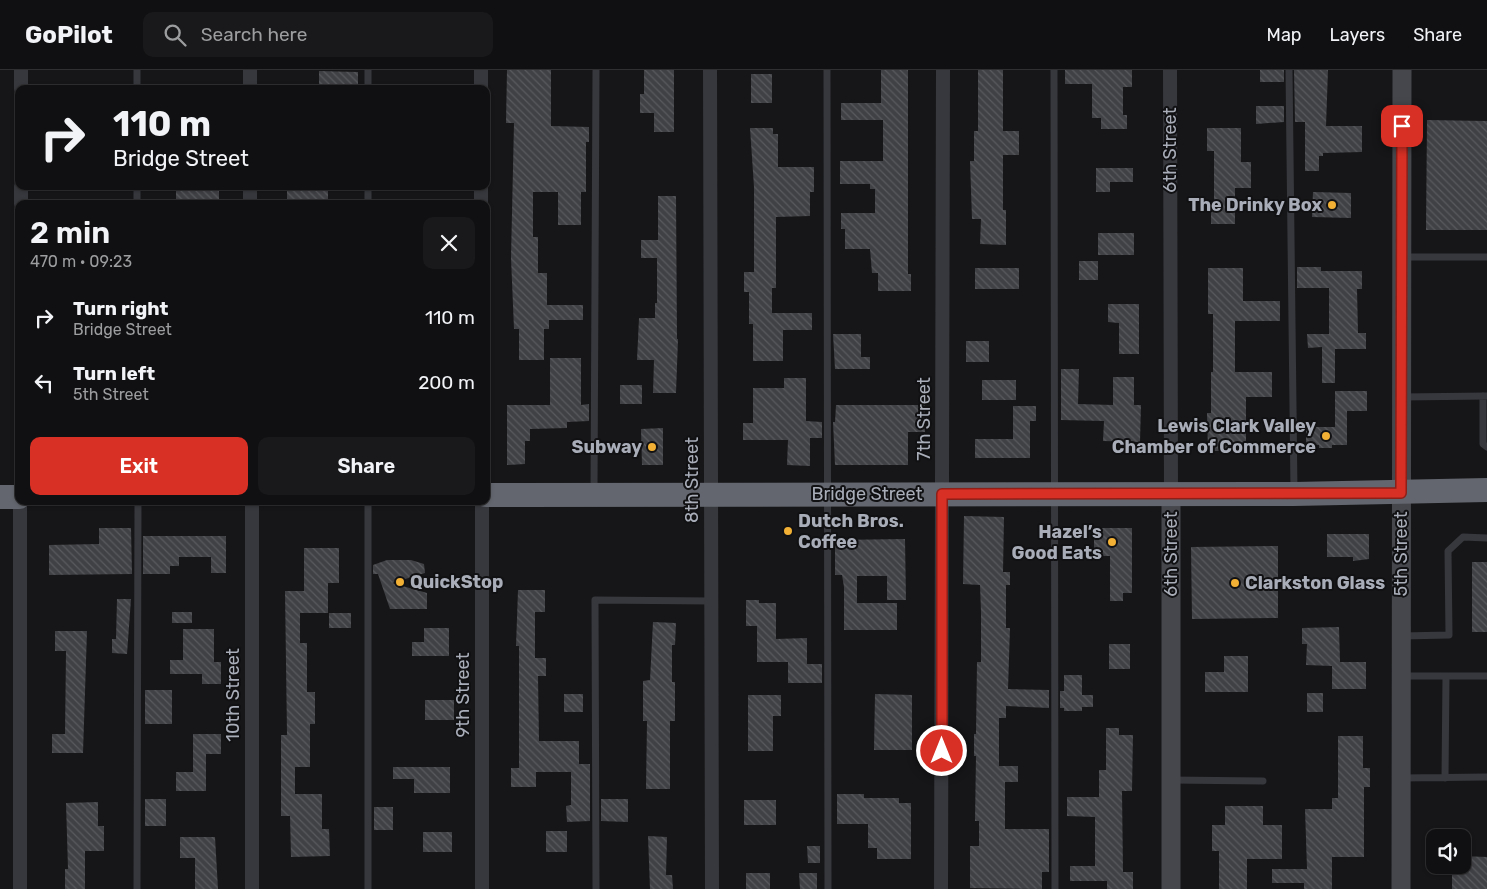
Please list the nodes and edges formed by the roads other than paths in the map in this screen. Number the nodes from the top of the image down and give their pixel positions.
1 (21, 70) edge
2 (137, 70) edge
3 (250, 70) edge
4 (368, 70) edge
5 (481, 70) edge
6 (596, 70) edge
7 (710, 70) edge
8 (827, 70) edge
9 (943, 70) edge
10 (1054, 70) edge
11 (1170, 70) edge
12 (1289, 70) edge
13 (1402, 70) edge
14 (21, 85) edge
15 (137, 85) edge
16 (250, 85) edge
17 (368, 85) edge
18 (481, 85) edge
19 (1402, 257) junction
20 (1487, 257) edge
21 (1402, 396) junction
22 (1485, 396) edge
23 (1487, 447) edge
24 (1487, 490) edge
25 (1401, 493) junction
26 (942, 494) junction
27 (1055, 494) junction
28 (1170, 494) junction
29 (1294, 494) junction
30 (490, 495) edge
31 (594, 495) junction
32 (828, 495) junction
33 (711, 496) junction
34 (0, 497) edge
35 (15, 497) edge
36 (20, 505) edge
37 (138, 505) edge
38 (252, 505) edge
39 (368, 505) edge
40 (482, 505) edge
41 (1487, 538) edge
42 (711, 601) junction
43 (1401, 636) junction
44 (1401, 676) junction
45 (1446, 676) junction
46 (1487, 676) edge
47 (1487, 777) edge
48 (1401, 778) junction
49 (1445, 778) junction
50 (1170, 780) junction
51 (1263, 781) dead end
52 (20, 889) edge
53 (137, 889) edge
54 (252, 889) edge
55 (368, 889) edge
56 (482, 889) edge
57 (596, 889) edge
58 (712, 889) edge
59 (828, 889) edge
60 (941, 889) edge
61 (1054, 889) edge
62 (1170, 889) edge
63 (1401, 889) edge

1 - 14 street
2 - 15 lane
3 - 16 street
4 - 17 lane
5 - 18 street
6 - 31 lane
7 - 33 street, 8th Street
8 - 32 lane
9 - 26 street, 7th Street
10 - 27 lane
11 - 28 street, 6th Street
12 - 29 lane
13 - 19 street, 5th Street
19 - 20 lane
19 - 21 street, 5th Street
21 - 22 lane
21 - 25 street, 5th Street
22 - 23 lane
24 - 25 highway, Bridge Street
25 - 29 highway, Bridge Street
25 - 43 street, 5th Street
26 - 27 highway, Bridge Street
26 - 32 highway, Bridge Street
26 - 60 street, 7th Street
27 - 28 highway, Bridge Street
27 - 61 lane
28 - 29 highway, Bridge Street
28 - 50 street, 6th Street
30 - 31 highway, Bridge Street
31 - 33 highway, Bridge Street
32 - 33 highway, Bridge Street
32 - 59 lane
33 - 42 street, 8th Street
34 - 35 highway
36 - 52 street
37 - 53 lane
38 - 54 street, 10th Street
39 - 55 lane
40 - 56 street, 9th Street
41 - 43 lane
42 - 57 lane
42 - 58 street, 8th Street
43 - 44 street, 5th Street
44 - 45 lane
44 - 48 street, 5th Street
45 - 46 lane
45 - 49 lane
47 - 49 lane
48 - 49 lane
48 - 63 street, 5th Street
50 - 51 lane
50 - 62 street, 6th Street

